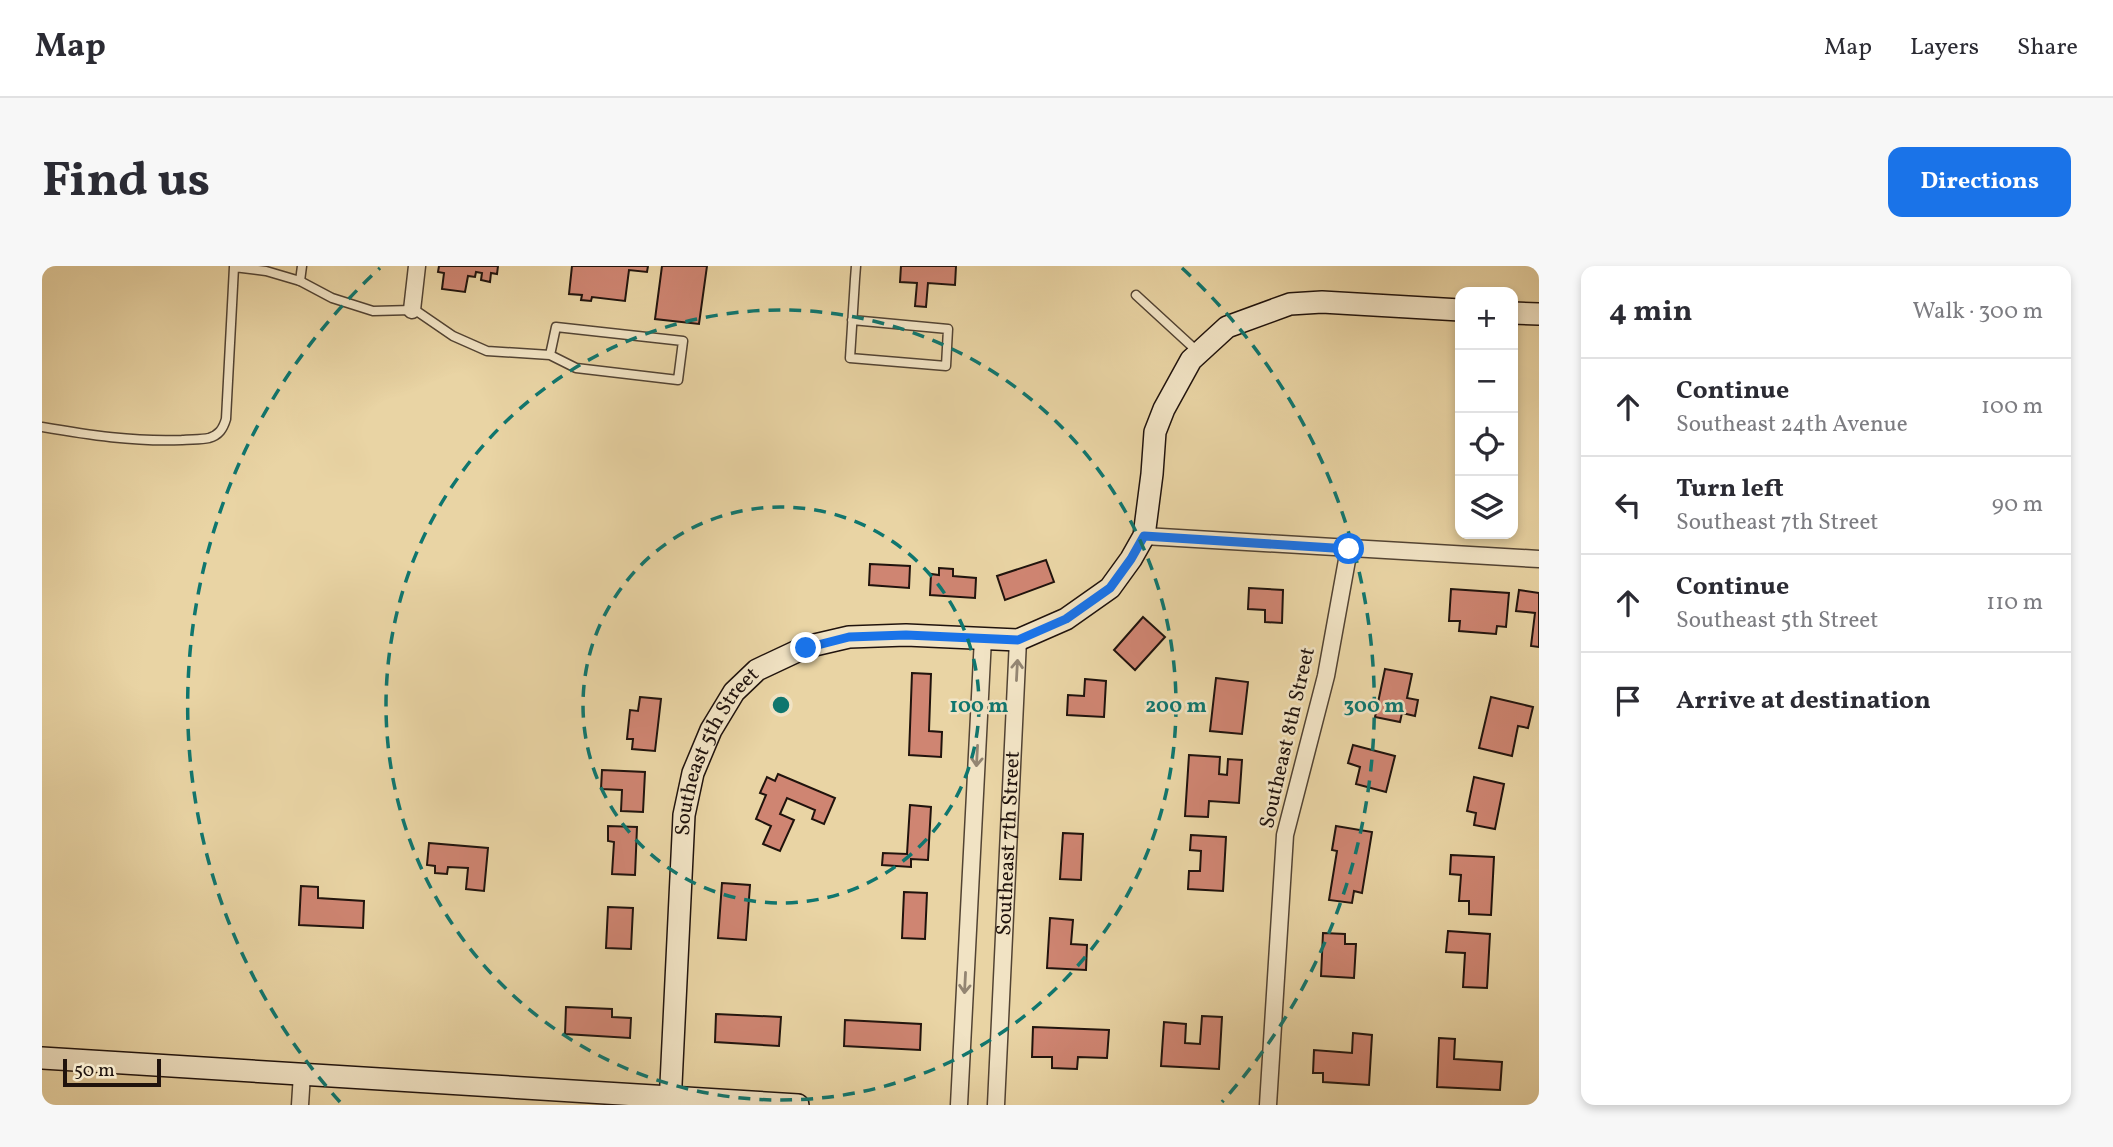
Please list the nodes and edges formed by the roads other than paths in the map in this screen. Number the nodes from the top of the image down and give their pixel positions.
1 (228, 266) edge
2 (302, 266) edge
3 (417, 266) edge
4 (856, 266) edge
5 (300, 281) junction
6 (1136, 295) dead end
7 (412, 310) junction
8 (1455, 310) edge
9 (1518, 313) edge
10 (1539, 314) edge
11 (852, 320) junction
12 (550, 355) junction
13 (1195, 357) junction
14 (42, 427) edge
15 (1144, 536) junction
16 (1349, 549) junction
17 (1539, 559) edge
18 (983, 638) junction
19 (1018, 640) junction
20 (42, 1058) edge
21 (302, 1074) junction
22 (671, 1102) edge
23 (300, 1105) edge
24 (798, 1105) edge
25 (959, 1105) edge
26 (996, 1105) edge
27 (1268, 1105) edge

1 - 5 lane
1 - 14 lane
2 - 5 lane
3 - 7 street
4 - 11 lane
5 - 7 lane
6 - 13 lane
7 - 12 lane
8 - 13 street
9 - 10 street
11 - 11 lane
12 - 12 lane
13 - 15 street
15 - 16 street
15 - 19 street
16 - 17 street
16 - 27 street, Southeast 8th Street
18 - 19 street, Southeast 5th Street
18 - 22 street, Southeast 5th Street
18 -> 25 street, Southeast 7th Street
26 -> 19 street, Southeast 7th Street
20 - 21 street
21 - 22 street
21 - 23 street
22 - 24 street

